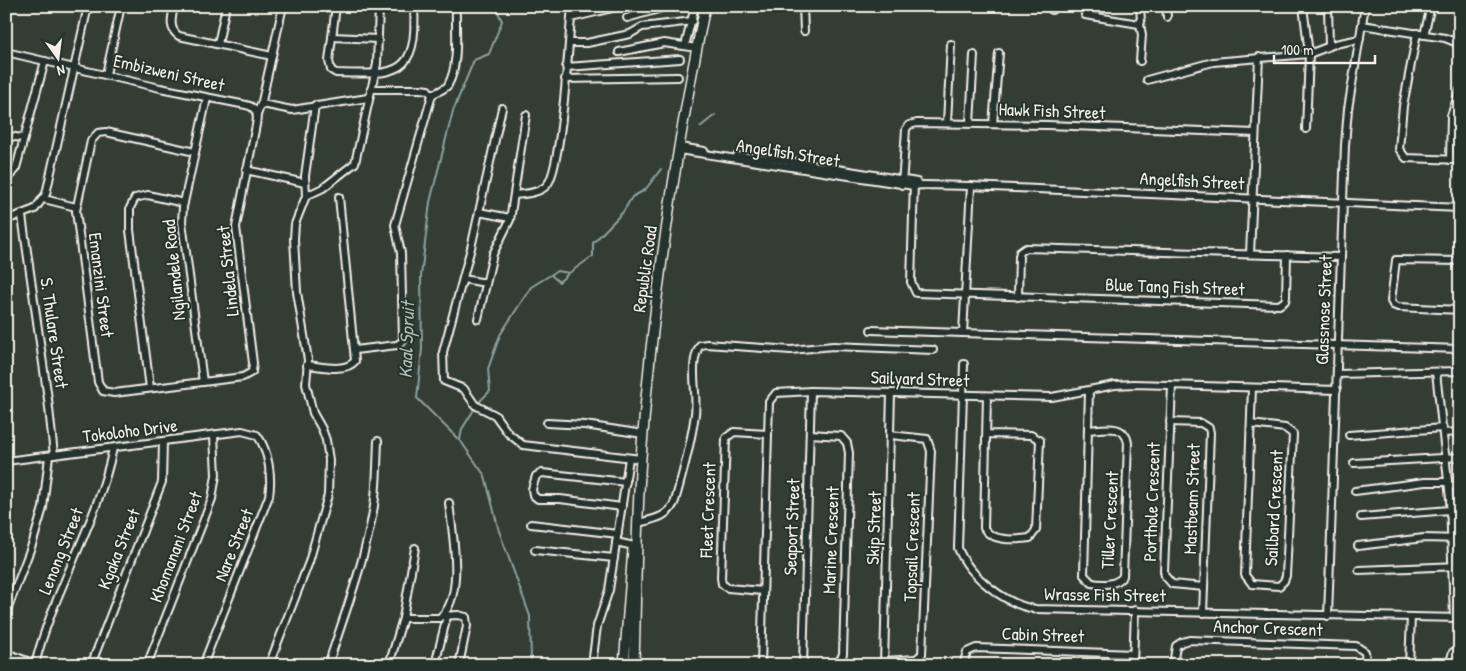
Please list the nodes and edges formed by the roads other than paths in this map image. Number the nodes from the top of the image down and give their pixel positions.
1 (88, 6) edge
2 (121, 6) edge
3 (174, 6) edge
4 (226, 6) edge
5 (282, 6) edge
6 (336, 6) edge
7 (379, 6) edge
8 (414, 6) edge
9 (456, 6) edge
10 (572, 6) edge
11 (620, 6) edge
12 (669, 6) edge
13 (695, 6) edge
14 (705, 6) edge
15 (803, 6) edge
16 (1084, 6) edge
17 (1140, 6) edge
18 (1166, 6) edge
19 (1303, 6) edge
20 (1328, 6) edge
21 (1365, 6) edge
22 (1431, 6) edge
23 (1167, 16) dead end
24 (571, 18) junction
25 (627, 18) dead end
26 (693, 21) junction
27 (1140, 24) junction
28 (1362, 25) junction
29 (804, 30) dead end
30 (1417, 33) junction
31 (1424, 35) junction
32 (332, 37) junction
33 (378, 39) junction
34 (1360, 39) junction
35 (569, 43) junction
36 (218, 44) junction
37 (951, 44) dead end
38 (1460, 44) edge
39 (686, 46) junction
40 (1329, 46) junction
41 (697, 48) junction
42 (6, 52) edge
43 (619, 52) dead end
44 (999, 53) dead end
45 (1309, 54) junction
46 (974, 55) dead end
47 (272, 56) junction
48 (1259, 58) junction
49 (680, 59) dead end
50 (45, 61) junction
51 (1140, 61) dead end
52 (566, 67) junction
53 (76, 68) junction
54 (106, 74) junction
55 (375, 74) junction
56 (678, 77) dead end
57 (565, 79) junction
58 (1147, 80) dead end
59 (371, 89) junction
60 (1460, 90) edge
61 (432, 95) junction
62 (207, 98) junction
63 (368, 98) junction
64 (262, 104) junction
65 (316, 105) junction
66 (502, 108) dead end
67 (256, 112) junction
68 (526, 116) dead end
69 (947, 123) junction
70 (970, 123) junction
71 (993, 124) junction
72 (1306, 129) dead end
73 (1255, 134) junction
74 (6, 136) edge
75 (24, 138) junction
76 (679, 149) junction
77 (195, 152) junction
78 (1450, 160) junction
79 (1460, 160) edge
80 (246, 170) junction
81 (6, 181) edge
82 (902, 183) junction
83 (305, 184) junction
84 (914, 184) junction
85 (971, 186) junction
86 (514, 195) junction
87 (306, 196) junction
88 (339, 197) dead end
89 (44, 199) junction
90 (1252, 199) junction
91 (184, 203) junction
92 (1342, 203) junction
93 (76, 207) junction
94 (1460, 208) edge
95 (479, 212) junction
96 (22, 216) junction
97 (510, 218) junction
98 (6, 220) edge
99 (1250, 254) junction
100 (1287, 255) junction
101 (1340, 257) junction
102 (1460, 261) edge
103 (462, 279) junction
104 (486, 283) junction
105 (964, 296) junction
106 (1018, 297) junction
107 (1460, 310) edge
108 (478, 319) dead end
109 (871, 330) dead end
110 (963, 333) junction
111 (1337, 346) junction
112 (1460, 349) edge
113 (355, 350) junction
114 (933, 350) dead end
115 (964, 364) dead end
116 (308, 365) junction
117 (1460, 371) edge
118 (252, 372) joint
119 (1436, 372) junction
120 (1337, 374) junction
121 (203, 382) junction
122 (1172, 386) junction
123 (150, 388) junction
124 (1252, 388) junction
125 (1337, 390) junction
126 (811, 391) junction
127 (1089, 391) junction
128 (891, 393) junction
129 (962, 395) junction
130 (987, 396) junction
131 (1170, 422) junction
132 (547, 423) dead end
133 (1252, 424) junction
134 (1088, 430) junction
135 (1443, 430) junction
136 (1460, 432) edge
137 (643, 434) junction
138 (767, 434) junction
139 (810, 434) junction
140 (986, 434) junction
141 (257, 435) joint
142 (891, 435) junction
143 (214, 436) junction
144 (1349, 436) dead end
145 (378, 441) dead end
146 (163, 442) junction
147 (113, 448) junction
148 (52, 456) junction
149 (1460, 457) edge
150 (629, 458) junction
151 (1447, 458) junction
152 (641, 459) junction
153 (6, 461) edge
154 (1354, 463) dead end
155 (626, 482) junction
156 (1449, 484) junction
157 (1460, 485) edge
158 (1355, 491) dead end
159 (6, 503) edge
160 (449, 503) dead end
161 (622, 507) junction
162 (1450, 512) junction
163 (6, 513) edge
164 (1460, 513) edge
165 (1361, 517) dead end
166 (638, 523) junction
167 (531, 524) dead end
168 (618, 534) junction
169 (1451, 539) junction
170 (1460, 539) edge
171 (616, 542) junction
172 (636, 543) junction
173 (1358, 546) dead end
174 (415, 548) dead end
175 (535, 550) dead end
176 (614, 558) junction
177 (1451, 566) junction
178 (1460, 566) edge
179 (1360, 570) dead end
180 (1204, 587) junction
181 (763, 591) junction
182 (1135, 610) junction
183 (6, 613) edge
184 (1204, 613) junction
185 (444, 616) junction
186 (1328, 616) junction
187 (1411, 617) junction
188 (403, 618) junction
189 (1457, 618) edge
190 (1460, 649) edge
191 (6, 653) edge
192 (1133, 654) junction
193 (884, 663) edge
194 (35, 664) edge
195 (91, 665) edge
196 (147, 665) edge
197 (203, 665) edge
198 (269, 665) edge
199 (328, 665) edge
200 (389, 665) edge
201 (435, 665) edge
202 (460, 665) edge
203 (592, 665) edge
204 (624, 665) edge
205 (634, 665) edge
206 (761, 665) edge
207 (803, 665) edge
208 (824, 665) edge
209 (964, 665) edge
210 (1133, 665) edge
211 (1173, 665) edge
212 (1366, 665) edge
213 (1409, 665) edge
214 (1449, 665) edge

1 - 53 street
2 - 54 street
3 - 36 street
4 - 36 street
5 - 47 street, Lindela Street
6 - 32 street
7 - 33 street
8 - 55 street
9 - 61 street
10 - 24 street
11 - 24 street
12 - 25 street
13 - 26 street
14 - 41 street, Republic Road
15 - 29 street
16 - 27 street
17 - 27 street
18 - 23 street
19 - 45 street
20 - 40 street
21 - 28 street, Glassnose Street
22 - 31 street
24 - 35 street
26 - 35 street
26 - 39 street
27 - 51 street
28 - 30 street
28 - 34 street, Glassnose Street
30 - 31 street
30 - 78 street
31 - 38 street
32 - 33 street
32 - 55 street
33 - 55 street
34 - 40 street
34 - 92 street, Glassnose Street
35 - 52 street
36 - 47 street
37 - 69 street
39 - 41 street
39 - 43 street
40 - 45 street
41 - 76 street, Republic Road
42 - 50 street, Embizweni Street
44 - 71 street
45 - 48 street
45 - 72 street
46 - 70 street
47 - 64 street, Lindela Street
48 - 58 street
48 - 73 street, Blue Tang Fish Street
49 - 52 street
50 - 53 street, Embizweni Street
50 - 75 street
52 - 57 street
53 - 54 street, Embizweni Street
53 - 89 street
54 - 62 street, Embizweni Street
55 - 59 street
56 - 57 street
57 - 86 street
59 - 61 street
59 - 63 street
60 - 78 street
61 - 113 street
62 - 67 street, Embizweni Street
62 - 77 street, Ngilandele Road
63 - 65 street
63 - 87 street
64 - 65 street
64 - 67 street, Lindela Street
65 - 83 street
66 - 95 street
67 - 80 street, Lindela Street
68 - 86 street
69 - 70 street, Hawk Fish Street
69 - 82 street, Hawk Fish Street
70 - 71 street, Hawk Fish Street
71 - 73 street, Hawk Fish Street
73 - 90 street, Blue Tang Fish Street
74 - 75 street
75 - 81 street
76 - 82 street, Angelfish Street
76 - 137 street, Republic Road
77 - 91 street, Ngilandele Road
77 - 93 street, Emanzini Street
78 - 79 street
80 - 83 street
80 - 118 street, Lindela Street
82 - 84 street, Angelfish Street
83 - 87 street
84 - 85 street, Angelfish Street
84 - 105 street, Blue Tang Fish Street
85 - 90 street, Angelfish Street
85 - 105 street
86 - 97 street
87 - 116 street
88 - 113 street
89 - 93 street
89 - 96 street
90 - 92 street, Angelfish Street
90 - 99 street, Blue Tang Fish Street
91 - 121 street, Ngilandele Road
91 - 123 street
92 - 94 street, Angelfish Street
92 - 101 street, Glassnose Street
93 - 123 street, Emanzini Street
95 - 97 street
95 - 103 street
96 - 98 street
96 - 148 street, S. Thulare Street
97 - 104 street
99 - 100 street, Blue Tang Fish Street
99 - 106 street, Blue Tang Fish Street
100 - 101 street, Blue Tang Fish Street
100 - 106 street, Blue Tang Fish Street
101 - 111 street, Glassnose Street
102 - 107 street
103 - 104 street
103 - 150 street
104 - 108 street
105 - 106 street, Blue Tang Fish Street
105 - 110 street
109 - 110 street
110 - 111 street
111 - 112 street
111 - 120 street, Glassnose Street
113 - 116 street
114 - 166 street
115 - 129 street, Wrasse Fish Street
116 - 198 street
117 - 119 street
118 - 121 street, Emanzini Street
119 - 120 street
119 - 135 street
120 - 125 street, Glassnose Street
121 - 123 street, Emanzini Street
122 - 124 street, Sailyard Street
122 - 127 street, Sailyard Street
122 - 131 street, Porthole Crescent
124 - 125 street, Sailyard Street
124 - 133 street, Sailbard Crescent
125 - 186 street, Glassnose Street
126 - 128 street, Sailyard Street
126 - 138 street, Sailyard Street
126 - 139 street, Seaport Street
127 - 130 street, Sailyard Street
127 - 134 street, Tiller Crescent
128 - 129 street, Sailyard Street
128 - 142 street, Skip Street
129 - 130 street, Sailyard Street
129 - 182 street, Wrasse Fish Street
130 - 140 street
131 - 180 street, Porthole Crescent
131 - 180 street, Mastbeam Street
132 - 137 street
133 - 133 street, Sailbard Crescent
134 - 134 street, Tiller Crescent
135 - 136 street
135 - 144 street
135 - 151 street
137 - 152 street, Republic Road
138 - 181 street, Sailyard Street
138 - 181 street, Fleet Crescent
139 - 207 street, Seaport Street
139 - 208 street, Marine Crescent
140 - 140 street
141 - 143 street, Tokoloho Drive
141 - 197 street, Nare Street
142 - 193 street, Skip Street
142 - 193 street, Topsail Crescent
143 - 146 street, Tokoloho Drive
143 - 196 street, Khomanani Street
145 - 199 street
146 - 147 street, Tokoloho Drive
146 - 195 street, Kgaka Street
147 - 148 street, Tokoloho Drive
147 - 194 street, Lenong Street
148 - 153 street, Tokoloho Drive
148 - 183 street, S. Thulare Street
149 - 151 street
150 - 152 street
150 - 155 street
151 - 154 street
151 - 156 street
152 - 166 street, Republic Road
155 - 161 street
155 - 161 street
156 - 157 street
156 - 158 street
156 - 162 street
159 - 163 street
160 - 185 street
161 - 168 street
162 - 164 street
162 - 165 street
162 - 169 street
166 - 172 street, Republic Road
167 - 168 street
168 - 171 street
169 - 170 street
169 - 173 street
169 - 177 street
171 - 172 street
171 - 176 street
172 - 204 street, Republic Road
172 - 205 street, Republic Road
174 - 188 street
175 - 176 street
176 - 203 street
177 - 178 street
177 - 179 street
177 - 189 street
180 - 184 street, Mastbeam Street
181 - 206 street, Sailyard Street
182 - 184 street, Wrasse Fish Street
182 - 192 street
184 - 186 street, Wrasse Fish Street
185 - 188 street
185 - 201 street
185 - 202 street
186 - 187 street, Wrasse Fish Street
187 - 189 street, Wrasse Fish Street
187 - 213 street
188 - 200 street
190 - 214 street
191 - 194 street
192 - 209 street, Cabin Street
192 - 210 street
211 - 212 street, Anchor Crescent

